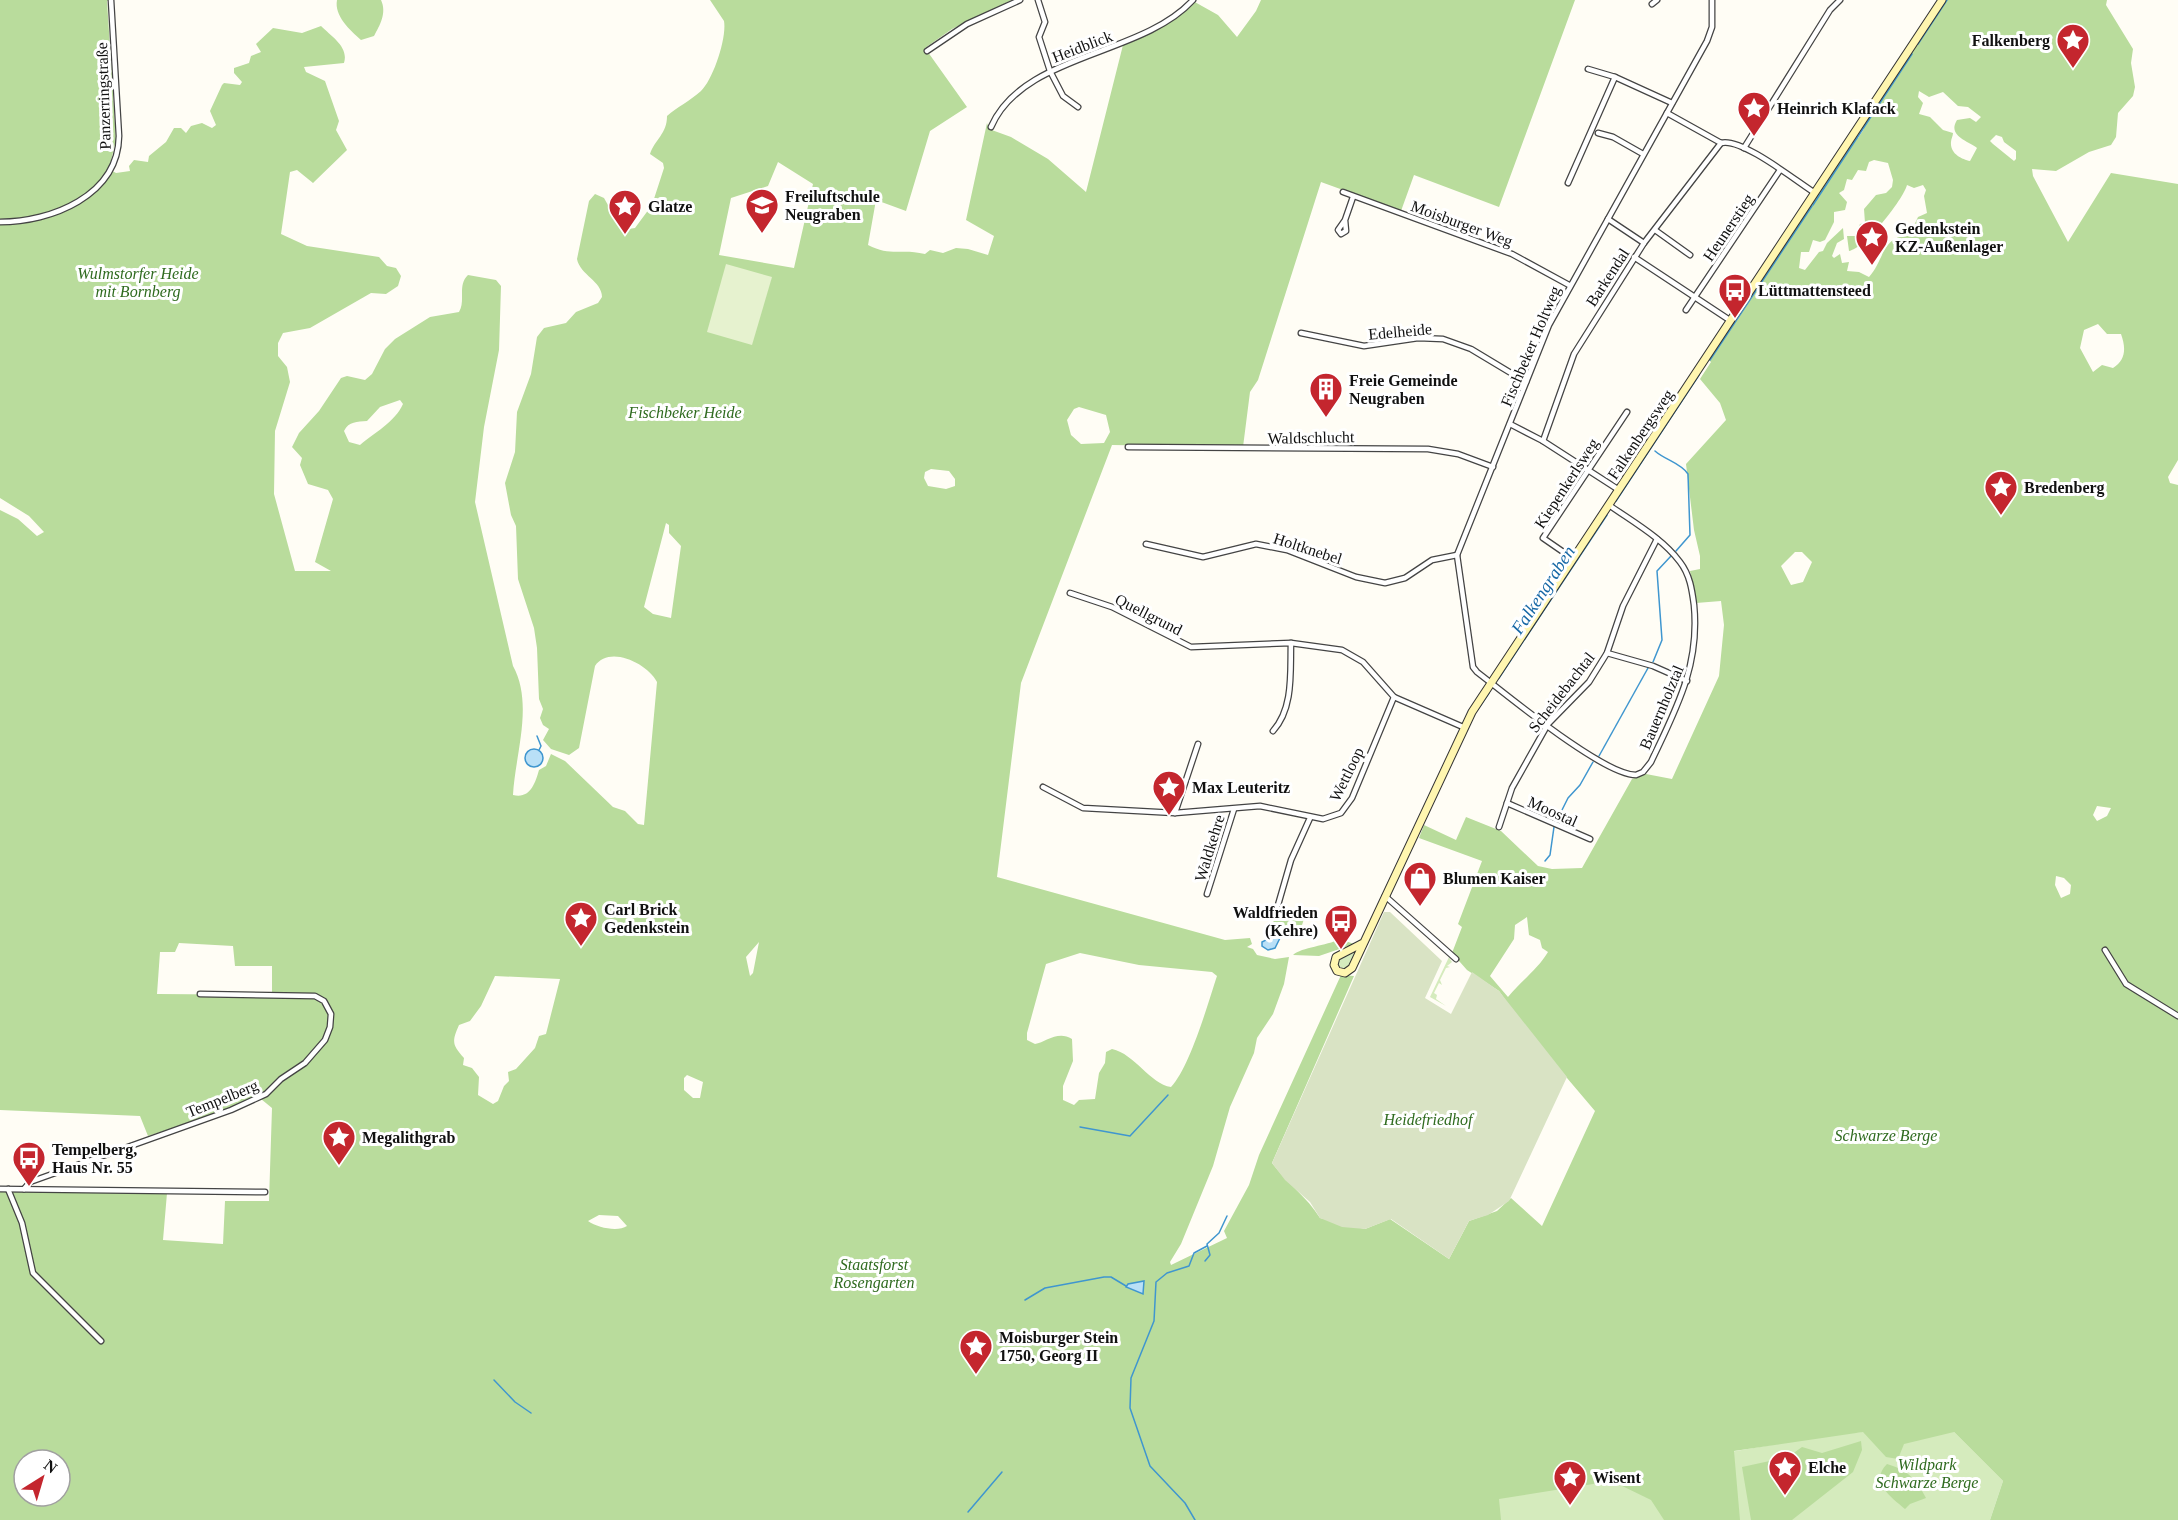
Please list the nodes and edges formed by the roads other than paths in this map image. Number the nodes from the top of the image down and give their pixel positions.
1 (111, 0) edge
2 (1020, 0) edge
3 (1038, 0) edge
4 (1193, 0) edge
5 (1657, 0) edge
6 (1712, 0) edge
7 (1840, 0) edge
8 (1942, 0) edge
9 (1652, 4) dead end
10 (927, 51) dead end
11 (1588, 69) dead end
12 (1050, 70) junction
13 (1614, 77) junction
14 (1672, 103) junction
15 (1078, 107) dead end
16 (1667, 113) junction
17 (991, 127) dead end
18 (1598, 133) dead end
19 (1721, 143) junction
20 (1743, 148) junction
21 (1643, 154) junction
22 (1780, 170) junction
23 (1568, 183) dead end
24 (1343, 192) dead end
25 (1815, 193) junction
26 (1353, 197) junction
27 (1608, 219) junction
28 (1345, 220) dead end
29 (0, 222) edge
30 (1654, 230) junction
31 (1644, 243) junction
32 (1690, 255) dead end
33 (1634, 257) junction
34 (1569, 285) junction
35 (1695, 296) junction
36 (1686, 310) dead end
37 (1731, 321) junction
38 (1301, 333) dead end
39 (1526, 382) junction
40 (1627, 412) dead end
41 (1510, 424) junction
42 (1543, 441) junction
43 (1128, 447) dead end
44 (1493, 467) junction
45 (1588, 470) junction
46 (1619, 490) junction
47 (1609, 505) junction
48 (1657, 539) junction
49 (1146, 544) dead end
50 (1457, 555) junction
51 (1572, 558) junction
52 (1070, 593) dead end
53 (1291, 643) junction
54 (1607, 653) junction
55 (1688, 681) junction
56 (1491, 682) junction
57 (1394, 697) junction
58 (1548, 724) junction
59 (1463, 728) junction
60 (1274, 730) dead end
61 (1198, 744) dead end
62 (1043, 787) dead end
63 (1507, 803) junction
64 (1234, 809) junction
65 (1175, 813) junction
66 (1310, 818) junction
67 (1499, 827) dead end
68 (1590, 840) dead end
69 (1207, 894) dead end
70 (1385, 896) junction
71 (1278, 905) dead end
72 (1363, 943) junction
73 (2105, 950) dead end
74 (1456, 959) dead end
75 (200, 994) dead end
76 (2178, 1016) edge
77 (0, 1189) edge
78 (8, 1189) junction
79 (24, 1189) junction
80 (265, 1191) dead end
81 (101, 1341) dead end

1 - 29 street, Panzerringstraße
2 - 10 street
3 - 12 street
4 - 12 street, Heidblick
5 - 9 street
6 - 14 street, Fischbeker Holtweg
7 - 20 street
8 - 25 street, Falkenbergsweg
11 - 13 street
12 - 15 street
12 - 17 street, Heidblick
13 - 14 street
13 - 23 street
14 - 16 street, Fischbeker Holtweg
16 - 19 street
16 - 21 street, Fischbeker Holtweg
18 - 21 street
19 - 20 street
19 - 30 street, Barkendal
20 - 22 street
21 - 27 street, Fischbeker Holtweg
22 - 25 street
22 - 35 street, Heunerstieg
24 - 26 street, Moisburger Weg
25 - 37 street, Falkenbergsweg
26 - 28 street
26 - 34 street, Moisburger Weg
27 - 31 street
27 - 34 street, Fischbeker Holtweg
30 - 31 street, Barkendal
30 - 32 street
31 - 33 street, Barkendal
33 - 35 street
33 - 42 street, Barkendal
34 - 39 street, Fischbeker Holtweg
35 - 36 street
35 - 37 street
37 - 46 street, Falkenbergsweg
38 - 39 street, Edelheide
39 - 41 street, Fischbeker Holtweg
40 - 45 street, Kiepenkerlsweg
41 - 42 street
41 - 44 street, Fischbeker Holtweg
42 - 45 street
43 - 44 street, Waldschlucht
44 - 50 street, Fischbeker Holtweg
45 - 46 street
45 - 51 street, Kiepenkerlsweg
46 - 47 street, Falkenbergsweg
47 - 48 street, Bauernholztal
47 - 51 street, Falkenbergsweg
48 - 54 street, Scheidebachtal
48 - 55 street, Bauernholztal
49 - 50 street, Holtknebel
50 - 56 street
51 - 56 street, Falkenbergsweg
52 - 53 street, Quellgrund
53 - 57 street, Quellgrund
53 - 60 street
54 - 55 street
54 - 58 street, Scheidebachtal
55 - 58 street, Bauernholztal
56 - 58 street, Bauernholztal
56 - 59 street, Falkenbergsweg
57 - 59 street, Quellgrund
57 - 66 street, Wettloop
58 - 63 street, Scheidebachtal
59 - 70 street, Falkenbergsweg
61 - 65 street
62 - 65 street, Wettloop
63 - 67 street, Scheidebachtal
63 - 68 street, Moostal
64 - 65 street, Wettloop
64 - 66 street, Wettloop
64 - 69 street, Waldkehre
66 - 71 street
70 - 72 street, Falkenbergsweg
70 - 74 street
72 - 72 street, Falkenbergsweg
73 - 76 street
75 - 79 street, Tempelberg
77 - 78 street, Tempelberg
78 - 79 street, Tempelberg
78 - 81 street
79 - 80 street, Tempelberg

